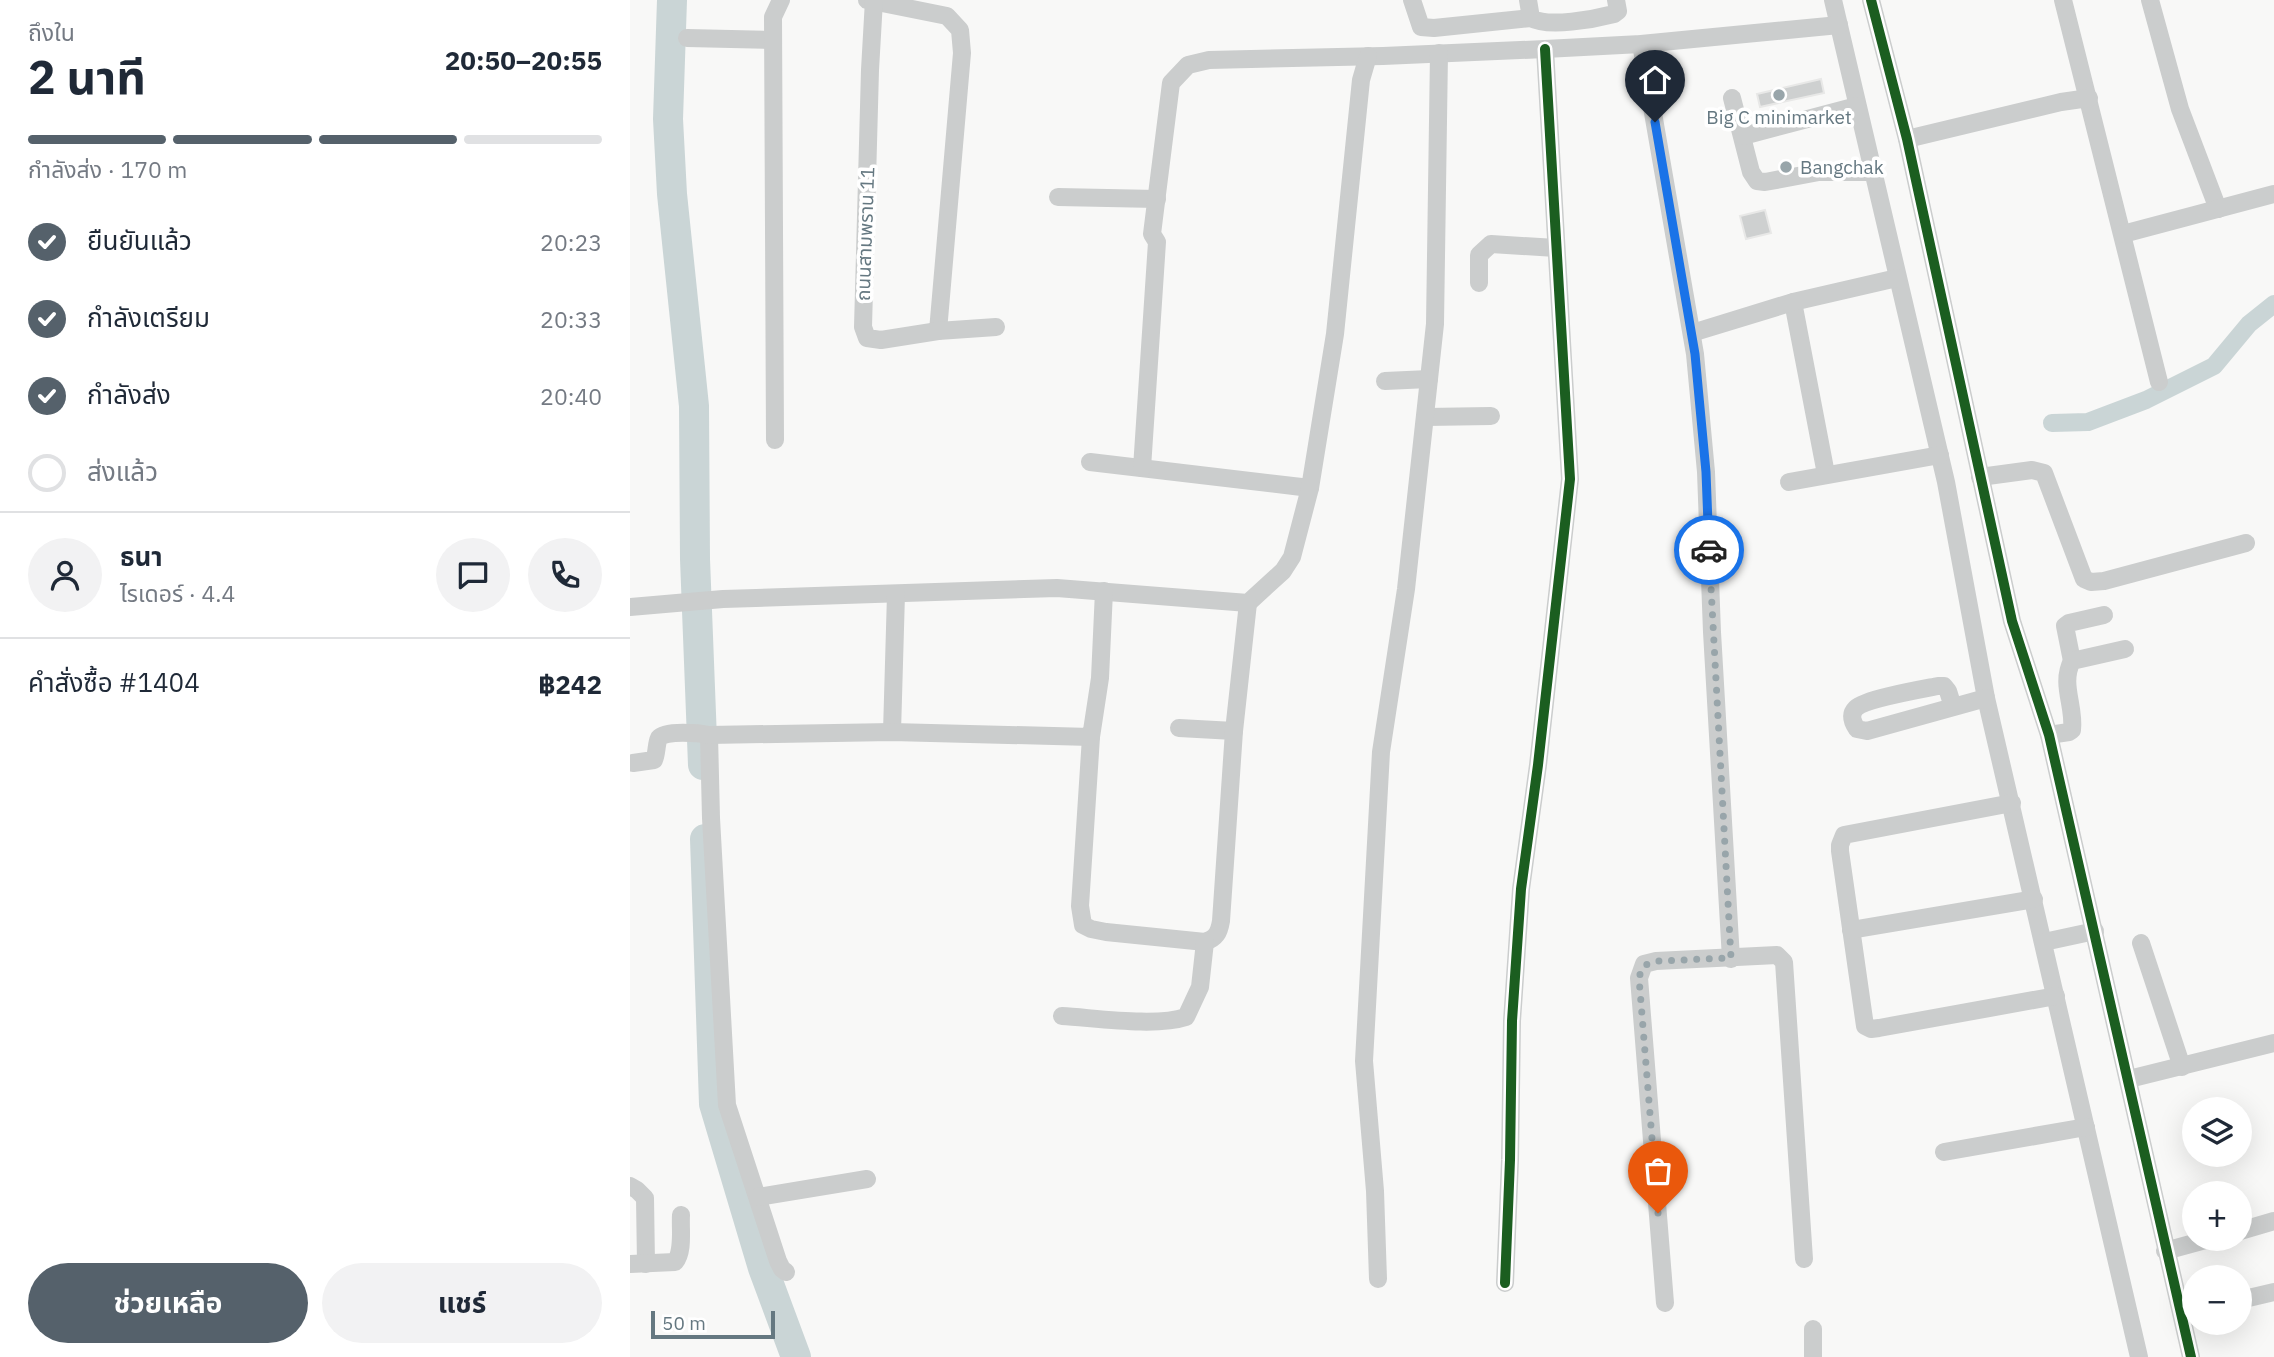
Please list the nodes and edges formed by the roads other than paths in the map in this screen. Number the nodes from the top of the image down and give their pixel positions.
1 (781, 0) edge
2 (872, 0) edge
3 (1412, 0) edge
4 (1616, 0) edge
5 (1833, 0) edge
6 (1871, 0) edge
7 (2063, 0) edge
8 (2150, 0) edge
9 (1530, 9) edge
10 (1839, 25) junction
11 (687, 38) dead end
12 (773, 40) junction
13 (1641, 44) junction
14 (1545, 50) junction
15 (1439, 53) junction
16 (1368, 56) junction
17 (1732, 97) dead end
18 (2089, 98) junction
19 (1857, 106) junction
20 (1743, 136) junction
21 (1907, 139) junction
22 (1873, 172) junction
23 (2274, 194) edge
24 (1058, 197) dead end
25 (1157, 199) junction
26 (2218, 209) junction
27 (2123, 234) junction
28 (1556, 248) junction
29 (1897, 278) junction
30 (1479, 283) dead end
31 (1793, 302) junction
32 (996, 327) dead end
33 (938, 331) junction
34 (1692, 333) junction
35 (1429, 379) junction
36 (1385, 381) dead end
37 (2159, 382) dead end
38 (1491, 416) dead end
39 (1426, 418) junction
40 (775, 440) dead end
41 (1940, 455) junction
42 (1090, 462) dead end
43 (1142, 468) junction
44 (1826, 474) junction
45 (1980, 477) junction
46 (1789, 482) dead end
47 (1310, 488) junction
48 (2246, 543) dead end
49 (1104, 591) junction
50 (896, 594) junction
51 (1248, 603) junction
52 (630, 607) edge
53 (2104, 615) dead end
54 (2125, 649) dead end
55 (2071, 661) junction
56 (1986, 698) junction
57 (1953, 706) junction
58 (1179, 728) dead end
59 (1234, 731) junction
60 (892, 732) junction
61 (707, 735) junction
62 (2049, 735) junction
63 (1091, 737) junction
64 (633, 762) dead end
65 (2012, 803) junction
66 (2034, 900) junction
67 (1851, 930) junction
68 (2095, 931) junction
69 (1205, 942) junction
70 (2044, 942) junction
71 (2141, 943) dead end
72 (1731, 958) junction
73 (2056, 996) junction
74 (1062, 1016) dead end
75 (2274, 1043) edge
76 (2182, 1066) junction
77 (2129, 1079) junction
78 (2086, 1127) junction
79 (1944, 1152) dead end
80 (867, 1180) dead end
81 (630, 1186) edge
82 (758, 1197) junction
83 (681, 1215) dead end
84 (2274, 1222) edge
85 (2252, 1228) edge
86 (2182, 1246) edge
87 (2165, 1251) junction
88 (1804, 1259) dead end
89 (638, 1264) edge
90 (786, 1272) dead end
91 (1378, 1279) dead end
92 (1505, 1283) dead end
93 (2274, 1292) edge
94 (2182, 1297) edge
95 (2252, 1297) edge
96 (1665, 1303) dead end
97 (1813, 1329) dead end
98 (2189, 1335) edge
99 (1813, 1357) edge
100 (2138, 1357) edge
101 (2191, 1357) edge

1 - 12 street
2 - 33 street
2 - 33 street, ถนนสามพราน 11
3 - 9 street
4 - 9 street
5 - 10 street
6 - 21 street
7 - 18 street
8 - 26 street
10 - 13 street
10 - 19 street
11 - 12 street
12 - 40 street
13 - 14 street
13 - 34 street
14 - 15 street
14 - 28 street
15 - 16 street
15 - 35 street
16 - 25 street
16 - 47 street
17 - 20 street
18 - 21 street
18 - 27 street
19 - 20 street
19 - 22 street
20 - 22 street
21 - 45 street
22 - 29 street
23 - 26 street
24 - 25 street
25 - 43 street
26 - 27 street
27 - 37 street
28 - 30 street
28 - 92 street
29 - 31 street
29 - 41 street
31 - 34 street
31 - 44 street
32 - 33 street, ถนนสามพราน 11
34 - 72 street
35 - 36 street
35 - 39 street
38 - 39 street
39 - 91 street
41 - 44 street
41 - 56 street
42 - 43 street
43 - 47 street
44 - 46 street
45 - 48 street
45 - 62 street
47 - 51 street
49 - 50 street
49 - 51 street
49 - 63 street
50 - 52 street
50 - 60 street
51 - 59 street
53 - 55 street
54 - 55 street
55 - 62 street
56 - 57 street
56 - 65 street
57 - 57 street
58 - 59 street
59 - 69 street
60 - 61 street
60 - 63 street
61 - 64 street
61 - 82 street
62 - 68 street
63 - 69 street
65 - 66 street
65 - 67 street
66 - 67 street
66 - 70 street
67 - 73 street
68 - 70 street
68 - 77 street
69 - 74 street
70 - 73 street
71 - 76 street
72 - 88 street
72 - 96 street
73 - 78 street
75 - 76 street
76 - 77 street
77 - 87 street
78 - 79 street
78 - 100 street
80 - 82 street
81 - 89 street
82 - 90 street
83 - 89 street
84 - 85 street
86 - 87 street
87 - 94 street
93 - 95 street
97 - 99 street
98 - 101 street

